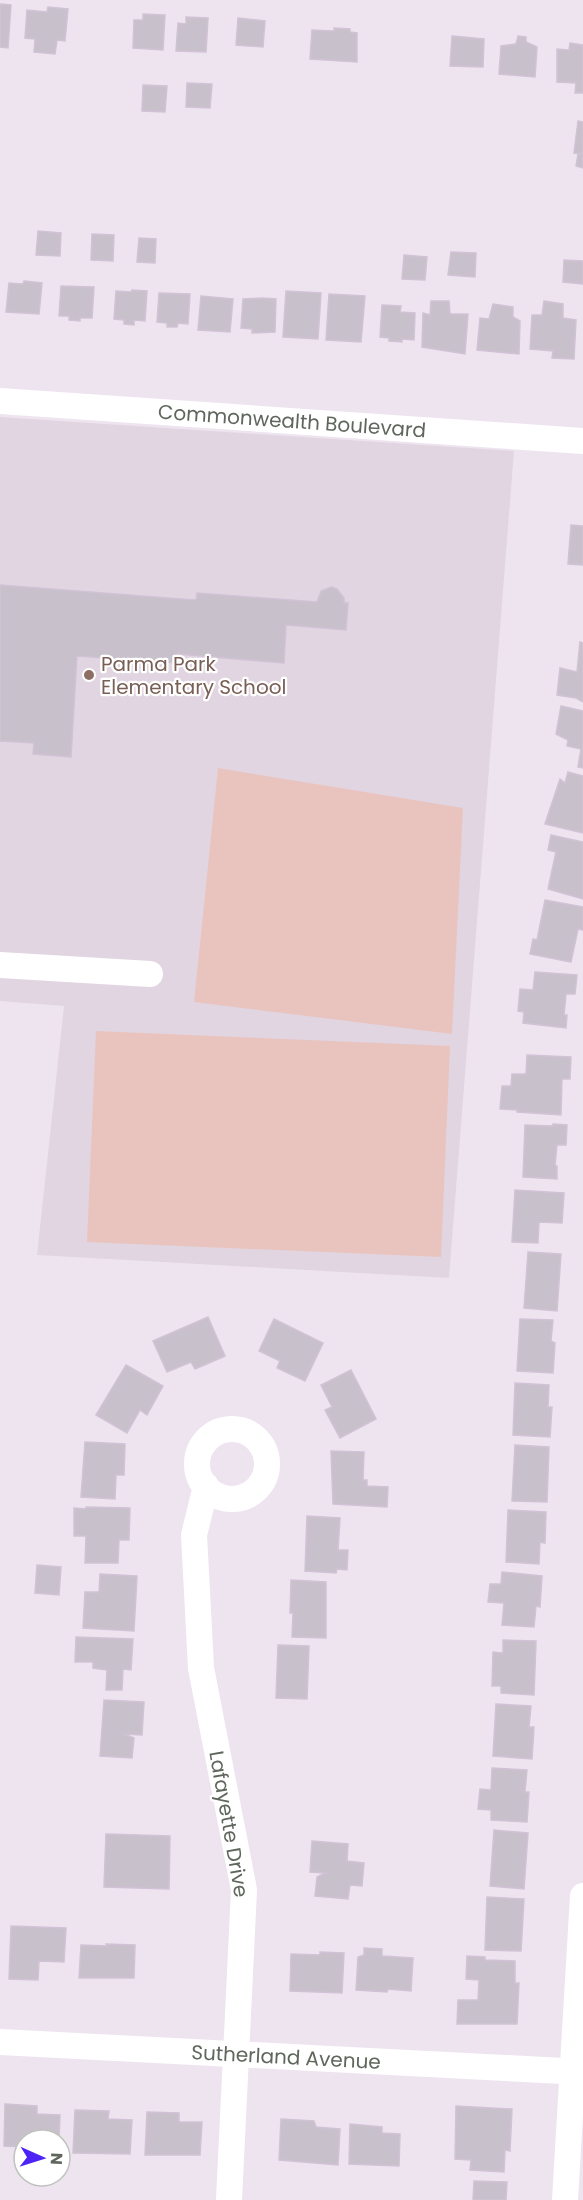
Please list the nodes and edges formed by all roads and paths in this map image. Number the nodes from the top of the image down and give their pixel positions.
1 (0, 402) edge
2 (583, 441) edge
3 (0, 965) edge
4 (150, 974) dead end
5 (206, 1486) dead end
6 (583, 1896) edge
7 (0, 2042) edge
8 (237, 2054) junction
9 (577, 2072) edge
10 (229, 2200) edge
11 (565, 2200) edge

1 - 2 street, Commonwealth Boulevard
3 - 4 street
5 - 8 street, Lafayette Drive
6 - 9 street
7 - 8 street, Sutherland Avenue
8 - 9 street, Sutherland Avenue
8 - 10 street, Lafayette Drive
9 - 11 street

